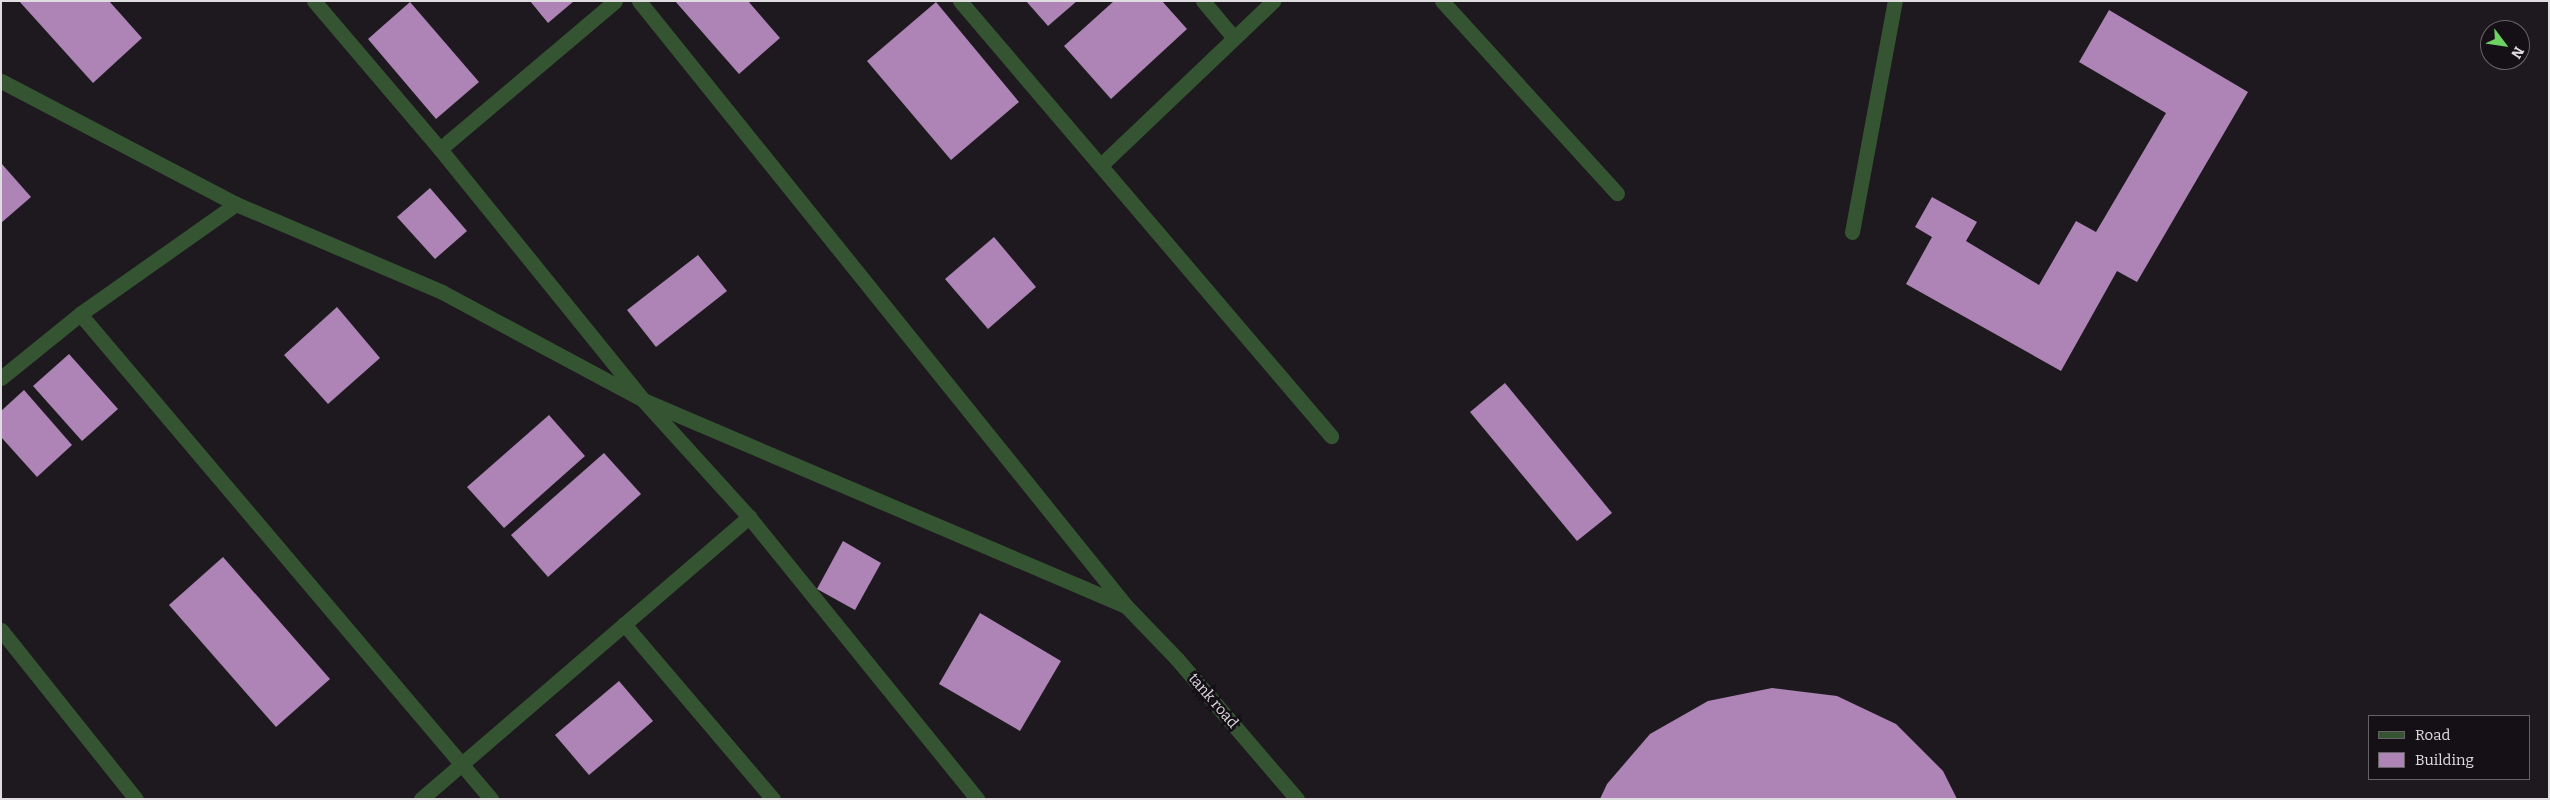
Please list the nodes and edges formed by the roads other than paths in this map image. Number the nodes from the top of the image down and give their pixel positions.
1 (314, 1) edge
2 (615, 1) edge
3 (639, 1) edge
4 (960, 1) edge
5 (1203, 1) edge
6 (1274, 1) edge
7 (1442, 1) edge
8 (1895, 1) edge
9 (1234, 38) junction
10 (1, 82) edge
11 (440, 149) junction
12 (1101, 165) junction
13 (1617, 193) dead end
14 (236, 204) junction
15 (1852, 232) dead end
16 (80, 314) junction
17 (1, 378) edge
18 (643, 400) junction
19 (1331, 436) dead end
20 (749, 517) junction
21 (1126, 606) junction
22 (624, 624) junction
23 (1, 630) edge
24 (462, 764) junction
25 (136, 799) edge
26 (421, 799) edge
27 (491, 799) edge
28 (773, 799) edge
29 (977, 799) edge
30 (1297, 799) edge

1 - 11 street
2 - 11 street
3 - 21 street, tank road
4 - 12 street
5 - 9 street
6 - 9 street
7 - 13 street
8 - 15 street
9 - 12 street
10 - 14 street
11 - 18 street
12 - 19 street
14 - 16 street
14 - 18 street
16 - 17 street
16 - 24 street
18 - 20 street
18 - 21 street
20 - 22 street
20 - 29 street
21 - 30 street, tank road
22 - 24 street
22 - 28 street
23 - 25 street
24 - 26 street
24 - 27 street

